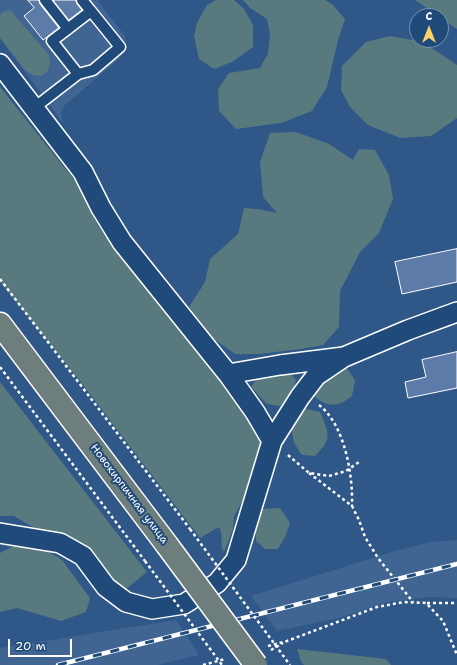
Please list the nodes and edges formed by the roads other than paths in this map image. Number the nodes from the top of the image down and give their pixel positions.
1 (45, 0) edge
2 (82, 0) edge
3 (91, 12) junction
4 (68, 29) junction
5 (0, 64) edge
6 (78, 74) junction
7 (34, 108) junction
8 (457, 312) edge
9 (0, 324) edge
10 (344, 357) junction
11 (228, 374) junction
12 (272, 442) junction
13 (0, 532) edge
14 (260, 656) edge

1 - 4 lane
2 - 3 lane
3 - 4 lane
3 - 6 lane
4 - 6 lane
5 - 7 street
6 - 7 lane
7 - 11 street
8 - 10 street
9 - 14 main road, Новокирпичная улица, bridge
10 - 11 street
10 - 12 street
11 - 12 street
12 - 13 street

